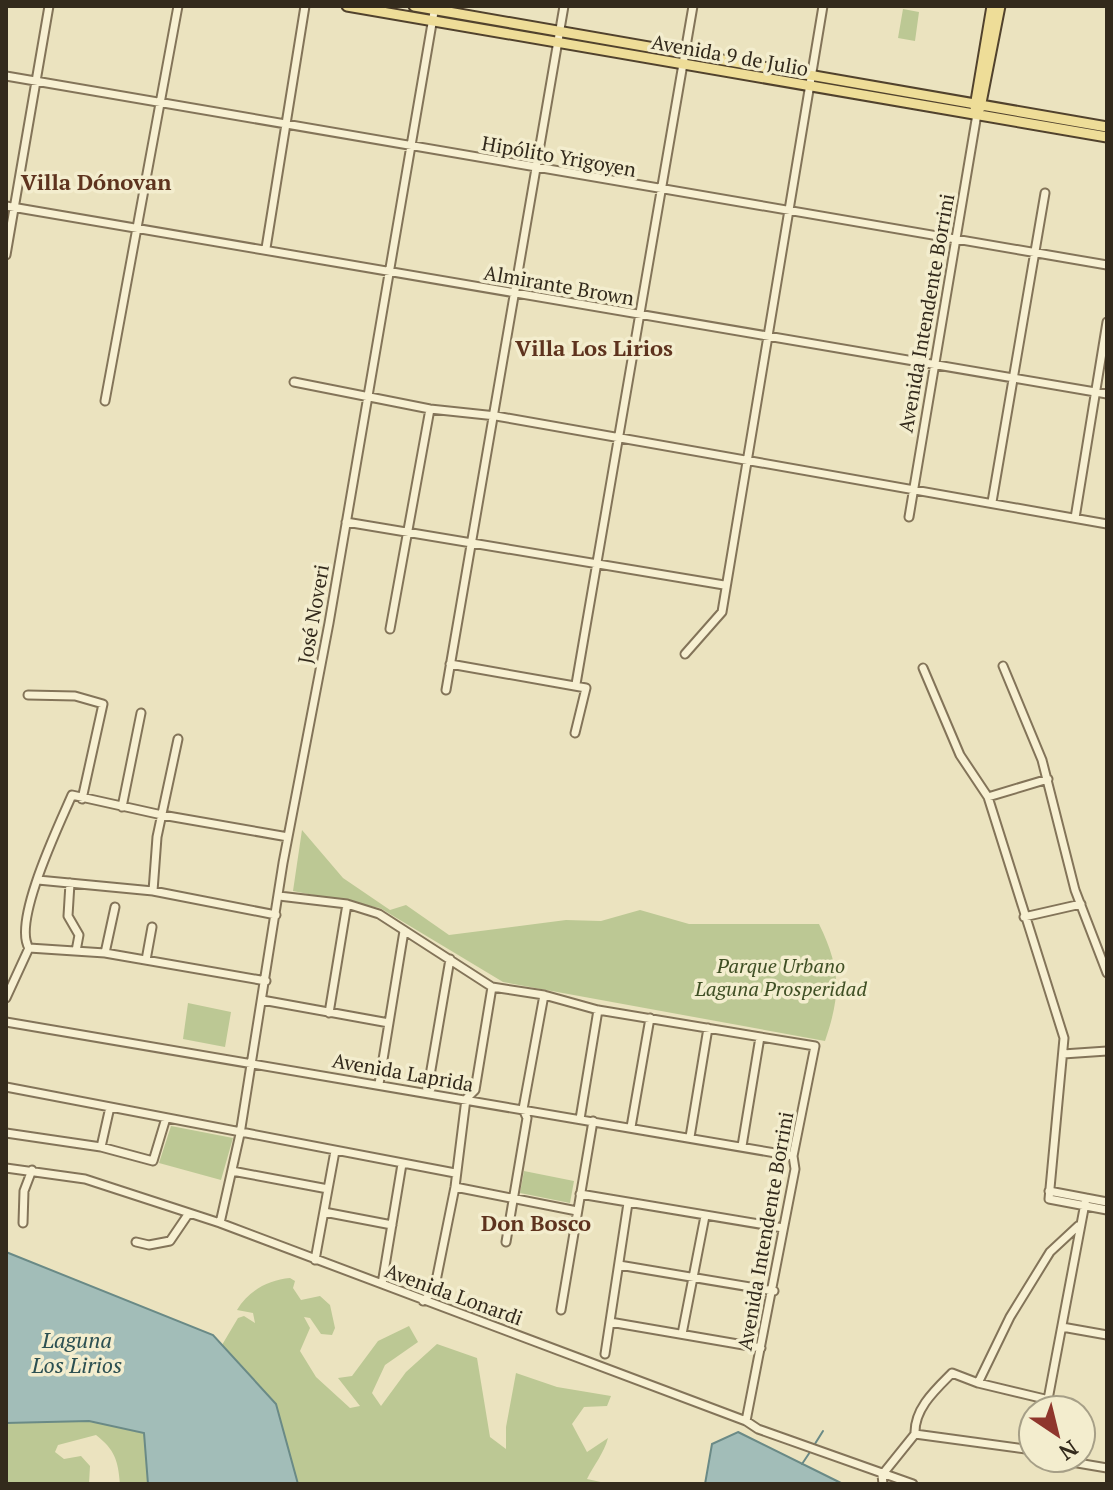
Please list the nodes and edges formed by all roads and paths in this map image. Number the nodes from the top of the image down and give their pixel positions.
1 (49, 6) edge
2 (178, 6) edge
3 (305, 6) edge
4 (347, 6) edge
5 (414, 6) edge
6 (564, 6) edge
7 (693, 6) edge
8 (823, 6) edge
9 (992, 6) edge
10 (1000, 6) edge
11 (434, 12) edge
12 (559, 38) junction
13 (684, 59) junction
14 (6, 76) edge
15 (811, 76) junction
16 (36, 81) junction
17 (809, 88) junction
18 (161, 101) junction
19 (978, 104) junction
20 (977, 114) junction
21 (285, 124) junction
22 (1107, 127) edge
23 (1107, 137) edge
24 (411, 145) junction
25 (537, 168) junction
26 (660, 190) junction
27 (1045, 193) dead end
28 (10, 206) edge
29 (790, 210) junction
30 (140, 227) junction
31 (955, 240) junction
32 (266, 248) junction
33 (1034, 253) junction
34 (6, 255) edge
35 (1107, 265) edge
36 (389, 271) junction
37 (514, 293) junction
38 (639, 315) junction
39 (1107, 322) edge
40 (767, 337) junction
41 (933, 365) junction
42 (1015, 378) junction
43 (294, 382) dead end
44 (1095, 392) junction
45 (1107, 394) edge
46 (366, 397) junction
47 (105, 401) dead end
48 (430, 409) junction
49 (496, 416) junction
50 (620, 438) junction
51 (746, 461) junction
52 (913, 488) junction
53 (992, 502) junction
54 (909, 517) dead end
55 (1075, 518) junction
56 (346, 522) junction
57 (1107, 524) edge
58 (409, 532) junction
59 (471, 542) junction
60 (597, 564) junction
61 (724, 585) junction
62 (390, 629) dead end
63 (685, 654) dead end
64 (450, 664) junction
65 (1003, 666) dead end
66 (923, 668) dead end
67 (576, 684) junction
68 (446, 690) dead end
69 (28, 695) dead end
70 (141, 713) dead end
71 (575, 733) dead end
72 (178, 739) dead end
73 (1048, 779) junction
74 (988, 797) junction
75 (82, 799) junction
76 (122, 807) junction
77 (162, 815) junction
78 (288, 837) junction
79 (38, 880) junction
80 (70, 883) junction
81 (153, 891) junction
82 (279, 896) junction
83 (347, 904) junction
84 (1081, 904) junction
85 (115, 907) dead end
86 (276, 915) junction
87 (1024, 917) junction
88 (152, 927) dead end
89 (404, 931) junction
90 (29, 948) junction
91 (76, 951) junction
92 (105, 953) junction
93 (450, 959) junction
94 (146, 960) junction
95 (1107, 973) edge
96 (266, 981) junction
97 (492, 987) junction
98 (544, 995) junction
99 (6, 998) edge
100 (262, 1000) junction
101 (598, 1010) junction
102 (329, 1013) junction
103 (650, 1018) junction
104 (6, 1022) edge
105 (389, 1023) junction
106 (708, 1028) junction
107 (760, 1037) junction
108 (1107, 1051) edge
109 (1063, 1054) junction
110 (252, 1061) junction
111 (379, 1084) junction
112 (6, 1087) edge
113 (427, 1093) junction
114 (466, 1099) junction
115 (110, 1107) junction
116 (523, 1109) junction
117 (166, 1118) junction
118 (580, 1119) junction
119 (593, 1121) junction
120 (631, 1127) junction
121 (6, 1133) edge
122 (240, 1134) junction
123 (690, 1137) junction
124 (742, 1146) junction
125 (101, 1147) junction
126 (335, 1151) junction
127 (793, 1156) junction
128 (402, 1164) junction
129 (6, 1168) edge
130 (32, 1170) junction
131 (232, 1171) junction
132 (455, 1173) junction
133 (455, 1187) junction
134 (328, 1189) junction
135 (580, 1194) junction
136 (513, 1200) junction
137 (1085, 1201) junction
138 (1107, 1202) edge
139 (628, 1203) junction
140 (1107, 1210) edge
141 (577, 1211) junction
142 (324, 1212) junction
143 (189, 1213) junction
144 (705, 1216) junction
145 (23, 1223) dead end
146 (220, 1223) junction
147 (392, 1225) junction
148 (1080, 1225) junction
149 (783, 1228) junction
150 (136, 1242) dead end
151 (506, 1242) dead end
152 (315, 1260) junction
153 (619, 1265) junction
154 (693, 1278) junction
155 (382, 1284) junction
156 (774, 1291) junction
157 (423, 1301) junction
158 (561, 1310) dead end
159 (610, 1322) junction
160 (1062, 1327) junction
161 (682, 1334) junction
162 (1107, 1335) edge
163 (761, 1348) junction
164 (605, 1354) dead end
165 (978, 1383) junction
166 (1024, 1394) edge
167 (1050, 1394) edge
168 (746, 1421) junction
169 (915, 1434) junction
170 (1017, 1448) edge
171 (882, 1480) edge
172 (913, 1484) edge

1 - 16 street
2 - 18 street
3 - 21 street
4 - 11 main road, Avenida 9 de Julio
5 - 11 main road, Avenida 9 de Julio
6 - 12 street
7 - 13 street
8 - 15 street
9 - 19 main road
10 - 19 main road
11 - 12 main road, Avenida 9 de Julio
11 - 24 street, José Noveri
12 - 13 main road, Avenida 9 de Julio
12 - 25 street
13 - 15 main road, Avenida 9 de Julio
13 - 17 main road, Avenida 9 de Julio
13 - 26 street
14 - 16 street, Hipólito Yrigoyen
15 - 17 street
15 - 19 main road, Avenida 9 de Julio
16 - 18 street, Hipólito Yrigoyen
16 - 28 street
17 - 20 main road, Avenida 9 de Julio
17 - 29 street
18 - 21 street, Hipólito Yrigoyen
18 - 30 street
19 - 20 main road
19 - 22 main road, Avenida 9 de Julio
20 - 23 main road, Avenida 9 de Julio
20 - 31 street, Avenida Intendente Borrini
21 - 24 street, Hipólito Yrigoyen
21 - 32 street
24 - 25 street, Hipólito Yrigoyen
24 - 36 street, José Noveri
25 - 26 street, Hipólito Yrigoyen
25 - 37 street
26 - 29 street, Hipólito Yrigoyen
26 - 38 street
27 - 33 street
28 - 30 street, Almirante Brown
28 - 34 street
29 - 31 street, Hipólito Yrigoyen
29 - 40 street
30 - 32 street, Almirante Brown
30 - 47 street
31 - 33 street, Hipólito Yrigoyen
31 - 41 street, Avenida Intendente Borrini
32 - 36 street, Almirante Brown
33 - 35 street, Hipólito Yrigoyen
33 - 42 street
36 - 37 street, Almirante Brown
36 - 46 street, José Noveri
37 - 38 street, Almirante Brown
37 - 49 street
38 - 40 street, Almirante Brown
38 - 50 street
39 - 44 street
40 - 41 street, Almirante Brown
40 - 51 street
41 - 42 street, Almirante Brown
41 - 52 street, Avenida Intendente Borrini
42 - 44 street, Almirante Brown
42 - 53 street
43 - 46 street
44 - 45 street, Almirante Brown
44 - 55 street
46 - 48 street
46 - 56 street, José Noveri
48 - 49 street
48 - 58 street
49 - 50 street
49 - 59 street
50 - 51 street
50 - 60 street
51 - 52 street
51 - 61 street
52 - 53 street
52 - 54 street, Avenida Intendente Borrini
53 - 55 street
55 - 57 street
56 - 58 street
56 - 78 street, José Noveri
58 - 59 street
58 - 62 street
59 - 60 street
59 - 64 street
60 - 61 street
60 - 67 street
61 - 63 street
64 - 67 street
64 - 68 street
65 - 73 street
66 - 74 street
67 - 71 street
69 - 75 street
70 - 76 street
72 - 77 street
73 - 74 street
73 - 84 street
74 - 87 street
75 - 76 street
75 - 79 street
76 - 77 street
77 - 78 street
77 - 81 street
78 - 82 street, José Noveri
79 - 80 street
79 - 90 street
80 - 81 street
80 - 91 street
81 - 86 street
82 - 83 street
82 - 86 street, José Noveri
83 - 89 street
83 - 102 street
84 - 87 street
84 - 95 street
85 - 92 street
86 - 96 street, José Noveri
87 - 109 street
88 - 94 street
89 - 93 street
89 - 105 street
90 - 91 street
90 - 99 street
91 - 92 street
92 - 94 street
93 - 97 street
93 - 113 street
94 - 96 street
96 - 100 street, José Noveri
97 - 98 street
97 - 114 street
98 - 101 street
98 - 116 street
100 - 102 street
100 - 110 street, José Noveri
101 - 103 street
101 - 118 street
102 - 105 street
103 - 106 street
103 - 120 street
104 - 110 street, Avenida Laprida
105 - 111 street
106 - 107 street
106 - 123 street
107 - 124 street
107 - 127 street, Avenida Intendente Borrini
108 - 109 street
109 - 137 street
110 - 111 street, Avenida Laprida
110 - 122 street, José Noveri
111 - 113 street, Avenida Laprida
112 - 115 street
113 - 114 street, Avenida Laprida
114 - 116 street, Avenida Laprida
114 - 132 street
115 - 117 street
115 - 125 street
116 - 118 street, Avenida Laprida
116 - 136 street
117 - 122 street
117 - 125 street
118 - 119 street, Avenida Laprida
119 - 120 street, Avenida Laprida
119 - 135 street
120 - 123 street, Avenida Laprida
121 - 125 street
122 - 126 street
122 - 131 street, José Noveri
123 - 124 street, Avenida Laprida
124 - 127 street, Avenida Laprida
126 - 128 street
126 - 134 street
127 - 149 street, Avenida Intendente Borrini
128 - 132 street
128 - 147 street
129 - 130 street, Avenida Lonardi
130 - 143 street, Avenida Lonardi
130 - 145 street
131 - 134 street
131 - 146 street, José Noveri
132 - 133 street
133 - 136 street
133 - 157 street
134 - 142 street
135 - 139 street
135 - 141 street
136 - 141 street
136 - 151 street
137 - 138 street
137 - 140 street
137 - 148 street
139 - 144 street
139 - 153 street
141 - 158 street
142 - 147 street
142 - 152 street
143 - 146 street, Avenida Lonardi
143 - 150 street
144 - 149 street
144 - 154 street
146 - 152 street, Avenida Lonardi
147 - 155 street
148 - 160 street
148 - 165 street
149 - 156 street, Avenida Intendente Borrini
152 - 155 street, Avenida Lonardi
153 - 154 street
153 - 159 street
154 - 156 street
154 - 161 street
155 - 157 street, Avenida Lonardi
156 - 163 street, Avenida Intendente Borrini
157 - 168 street, Avenida Lonardi
159 - 161 street
159 - 164 street
160 - 162 street
160 - 167 street
161 - 163 street
163 - 168 street, Avenida Intendente Borrini
165 - 166 street
165 - 169 street
168 - 171 street, Avenida Lonardi
169 - 170 street
169 - 171 street
171 - 172 street, Avenida Lonardi

